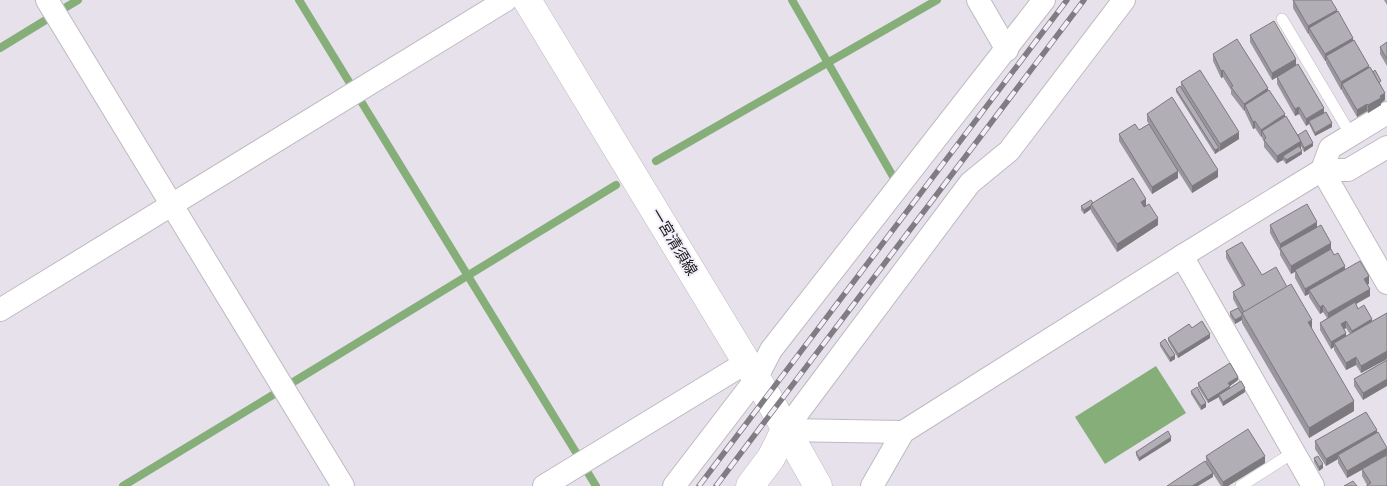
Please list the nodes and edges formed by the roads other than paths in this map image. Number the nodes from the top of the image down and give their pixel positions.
1 (47, 0) edge
2 (506, 0) edge
3 (527, 0) edge
4 (978, 0) edge
5 (1044, 0) edge
6 (1124, 0) edge
7 (1282, 19) dead end
8 (1007, 50) junction
9 (1387, 113) edge
10 (1351, 135) junction
11 (1387, 146) edge
12 (1322, 170) junction
13 (172, 204) junction
14 (1182, 256) junction
15 (1387, 283) edge
16 (0, 310) edge
17 (751, 370) junction
18 (785, 430) junction
19 (903, 432) junction
20 (1294, 452) junction
21 (344, 486) edge
22 (544, 486) edge
23 (674, 486) edge
24 (750, 486) edge
25 (818, 486) edge
26 (872, 486) edge
27 (1241, 486) edge
28 (1313, 486) edge

1 - 13 street
2 - 13 street
3 - 17 main road, 一宮清須線
4 - 8 street
5 - 8 street
6 - 18 street
7 - 10 lane
8 - 17 street
9 - 10 street
10 - 12 street
11 - 12 street
12 - 14 street
12 - 15 street
13 - 16 street
13 - 21 street
14 - 19 street
14 - 20 street
17 - 18 main road, 一宮清須線
17 - 22 street
17 - 23 street
18 - 19 street
18 - 24 main road
18 - 25 main road, 一宮清須線
19 - 26 street
20 - 27 lane
20 - 28 street

